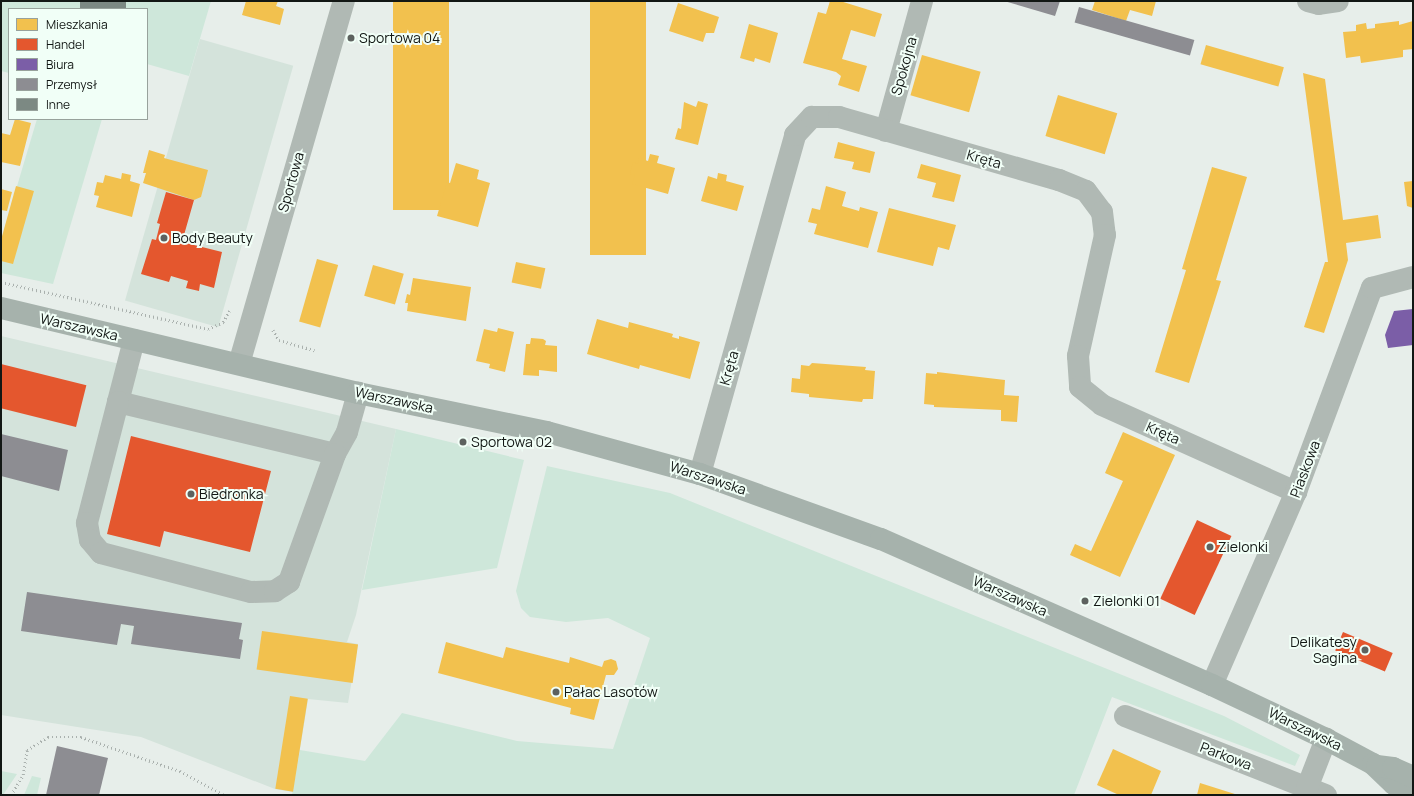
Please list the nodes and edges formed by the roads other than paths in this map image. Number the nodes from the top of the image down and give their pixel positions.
1 (344, 1) edge
2 (922, 1) edge
3 (1308, 1) edge
4 (1338, 1) edge
5 (886, 131) junction
6 (1413, 277) edge
7 (1, 308) edge
8 (134, 340) junction
9 (239, 364) junction
10 (358, 393) junction
11 (118, 402) junction
12 (335, 454) junction
13 (700, 474) junction
14 (1296, 492) junction
15 (1212, 685) junction
16 (1125, 716) dead end
17 (1326, 739) junction
18 (1376, 766) junction
19 (1413, 777) edge
20 (1317, 791) edge
21 (1412, 795) edge

1 - 9 street, Sportowa
2 - 5 street, Spokojna
3 - 4 street
5 - 13 street, Kręta
5 - 14 street, Kręta
6 - 14 street, Piaskowa
7 - 8 main road, Warszawska
8 - 9 main road, Warszawska
8 - 11 street
9 - 10 main road, Warszawska
10 - 12 street
10 - 13 main road, Warszawska
11 - 12 street
11 - 12 street
13 - 15 main road, Warszawska
14 - 15 street, Piaskowa
15 - 17 main road, Warszawska
16 - 20 street, Parkowa
17 - 18 main road, Warszawska
17 - 20 street
18 - 19 main road, Warszawska
18 - 21 main road, Warszawska

